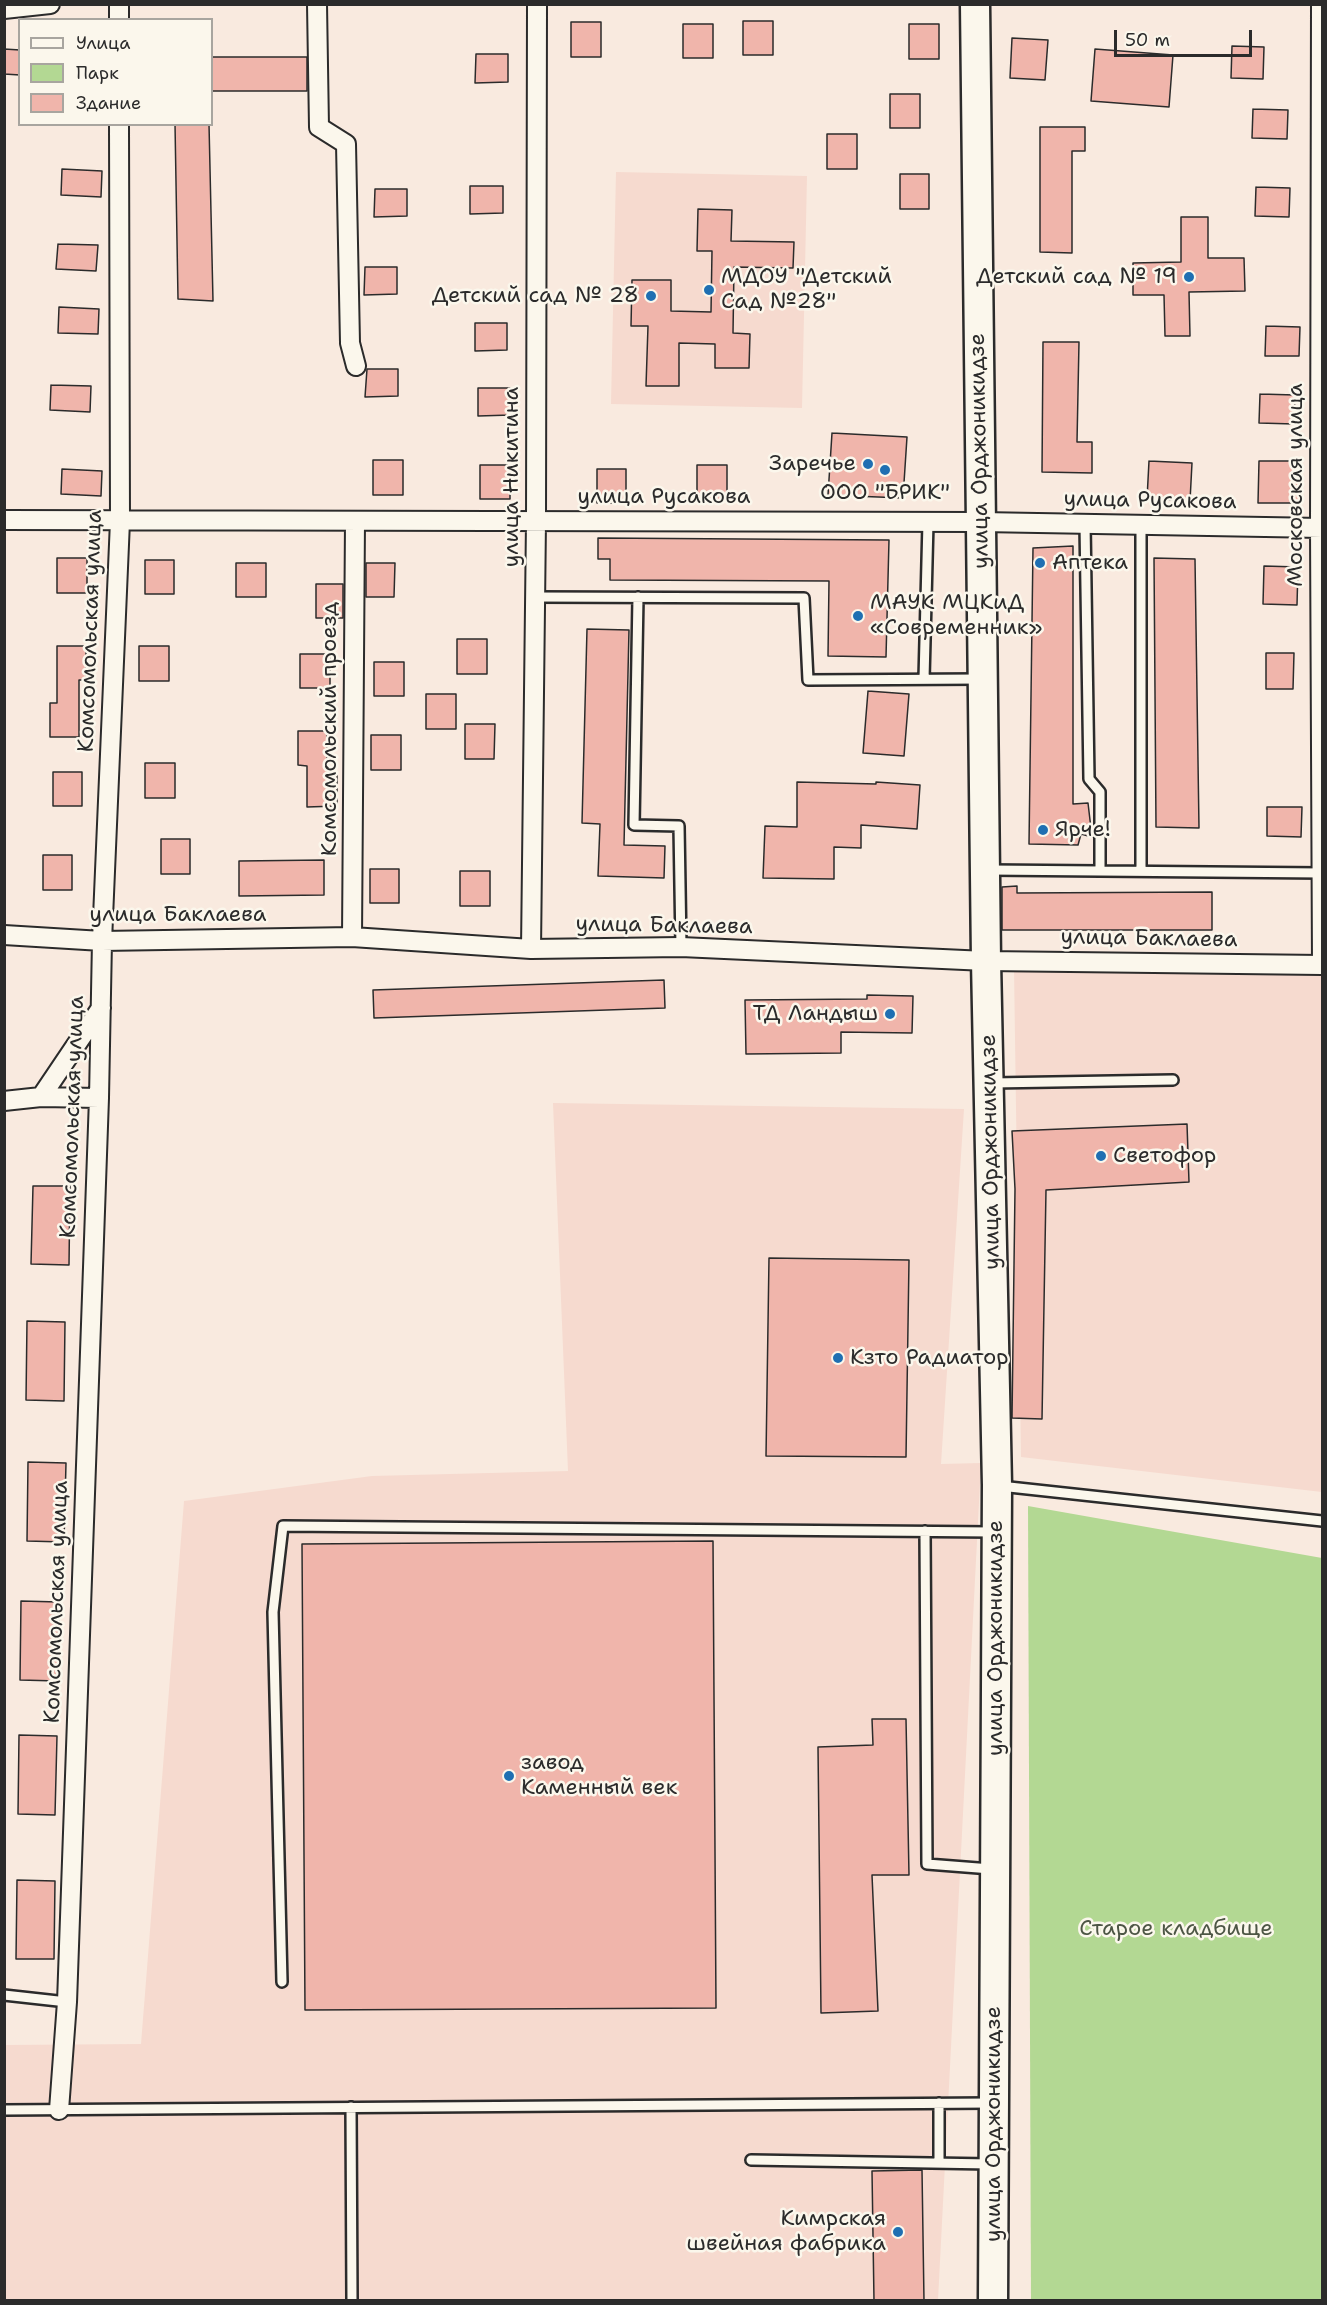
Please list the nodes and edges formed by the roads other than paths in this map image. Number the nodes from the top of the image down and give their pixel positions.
1 (50, 4) edge
2 (317, 4) edge
3 (537, 4) edge
4 (975, 4) edge
5 (1321, 4) edge
6 (4, 9) edge
7 (119, 126) edge
8 (356, 366) dead end
9 (4, 520) edge
10 (120, 521) junction
11 (355, 521) junction
12 (536, 521) junction
13 (928, 522) junction
14 (981, 522) junction
15 (1085, 524) junction
16 (1141, 525) junction
17 (1321, 528) edge
18 (535, 597) junction
19 (638, 597) junction
20 (924, 679) junction
21 (983, 679) junction
22 (986, 870) junction
23 (1100, 871) junction
24 (1141, 871) junction
25 (1322, 873) edge
26 (4, 935) edge
27 (352, 937) junction
28 (102, 941) junction
29 (681, 947) junction
30 (531, 949) junction
31 (986, 961) junction
32 (1322, 965) edge
33 (101, 1008) junction
34 (1173, 1080) dead end
35 (990, 1083) junction
36 (41, 1097) junction
37 (99, 1098) junction
38 (4, 1101) edge
39 (997, 1485) junction
40 (1323, 1521) edge
41 (925, 1532) junction
42 (996, 1532) junction
43 (995, 1869) junction
44 (282, 1982) dead end
45 (4, 1995) edge
46 (67, 2002) junction
47 (939, 2103) junction
48 (994, 2103) junction
49 (351, 2108) junction
50 (4, 2110) edge
51 (58, 2110) junction
52 (751, 2160) dead end
53 (939, 2163) junction
54 (994, 2164) junction
55 (352, 2301) edge
56 (993, 2301) edge

1 - 6 street
2 - 8 street
3 - 12 street, улица Никитина
4 - 14 main road, улица Орджоникидзе
5 - 17 street, Московская улица
7 - 10 street, Комсомольская улица
9 - 10 street, улица Русакова
10 - 11 street, улица Русакова
10 - 28 street, Комсомольская улица
11 - 12 street, улица Русакова
11 - 27 street, Комсомольский проезд
12 - 13 street, улица Русакова
12 - 18 street, улица Никитина
13 - 14 street, улица Русакова
13 - 20 lane
14 - 15 street, улица Русакова
14 - 21 main road, улица Орджоникидзе
15 - 16 street, улица Русакова
15 - 23 lane
16 - 17 street, улица Русакова
16 - 24 lane
17 - 25 street, Московская улица
18 - 19 lane
18 - 30 street, улица Никитина
19 - 20 lane
19 - 29 lane
20 - 21 lane
21 - 22 main road, улица Орджоникидзе
22 - 23 lane
22 - 31 main road, улица Орджоникидзе
23 - 24 lane
24 - 25 lane
25 - 32 street, Московская улица
26 - 28 street, улица Баклаева
27 - 28 street, улица Баклаева
27 - 30 street, улица Баклаева
28 - 33 street, Комсомольская улица
29 - 30 street, улица Баклаева
29 - 31 street, улица Баклаева
31 - 32 street, улица Баклаева
31 - 35 main road, улица Орджоникидзе
33 - 36 street
33 - 37 street, Комсомольская улица
34 - 35 lane
35 - 39 main road, улица Орджоникидзе
36 - 37 street
36 - 38 street
37 - 46 street, Комсомольская улица
39 - 40 lane
39 - 42 main road, улица Орджоникидзе
41 - 42 lane
41 - 43 lane
41 - 44 lane
42 - 43 main road, улица Орджоникидзе
43 - 48 main road, улица Орджоникидзе
45 - 46 lane
46 - 51 street, Комсомольская улица
47 - 48 lane
47 - 49 lane
47 - 53 lane
48 - 54 main road, улица Орджоникидзе
49 - 51 lane
49 - 55 lane
50 - 51 lane
52 - 53 lane
53 - 54 lane
54 - 56 main road, улица Орджоникидзе

